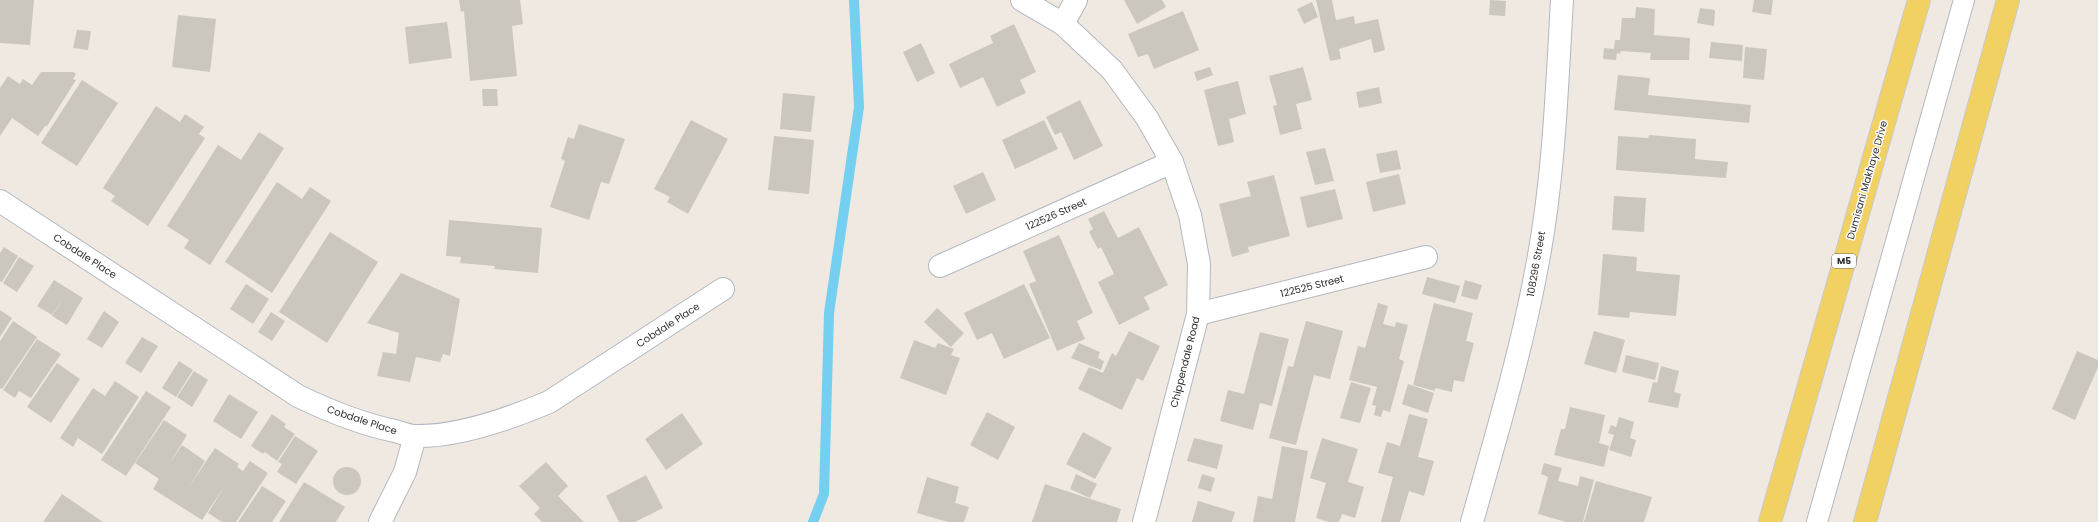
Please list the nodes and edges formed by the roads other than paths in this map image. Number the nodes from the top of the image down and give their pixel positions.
1 (1022, 0) edge
2 (1076, 0) edge
3 (1562, 0) edge
4 (1919, 0) edge
5 (1964, 0) edge
6 (2008, 0) edge
7 (1063, 24) junction
8 (1172, 162) junction
9 (0, 201) edge
10 (1426, 257) dead end
11 (940, 266) dead end
12 (723, 289) dead end
13 (1198, 314) junction
14 (416, 436) junction
15 (380, 522) edge
16 (1144, 522) edge
17 (1472, 522) edge
18 (1770, 522) edge
19 (1817, 522) edge
20 (1865, 522) edge

1 - 7 street, Chippendale Road
2 - 7 street
3 - 17 street, 108296 Street
4 - 18 main road, Dumisani Makhaye Drive / M5
5 - 19 lane
6 - 20 main road
7 - 8 street, Chippendale Road
8 - 11 street, 122526 Street
8 - 13 street, Chippendale Road
9 - 14 street, Cobdale Place
10 - 13 street, 122525 Street
12 - 14 street, Cobdale Place
13 - 16 street, Chippendale Road
14 - 15 street

